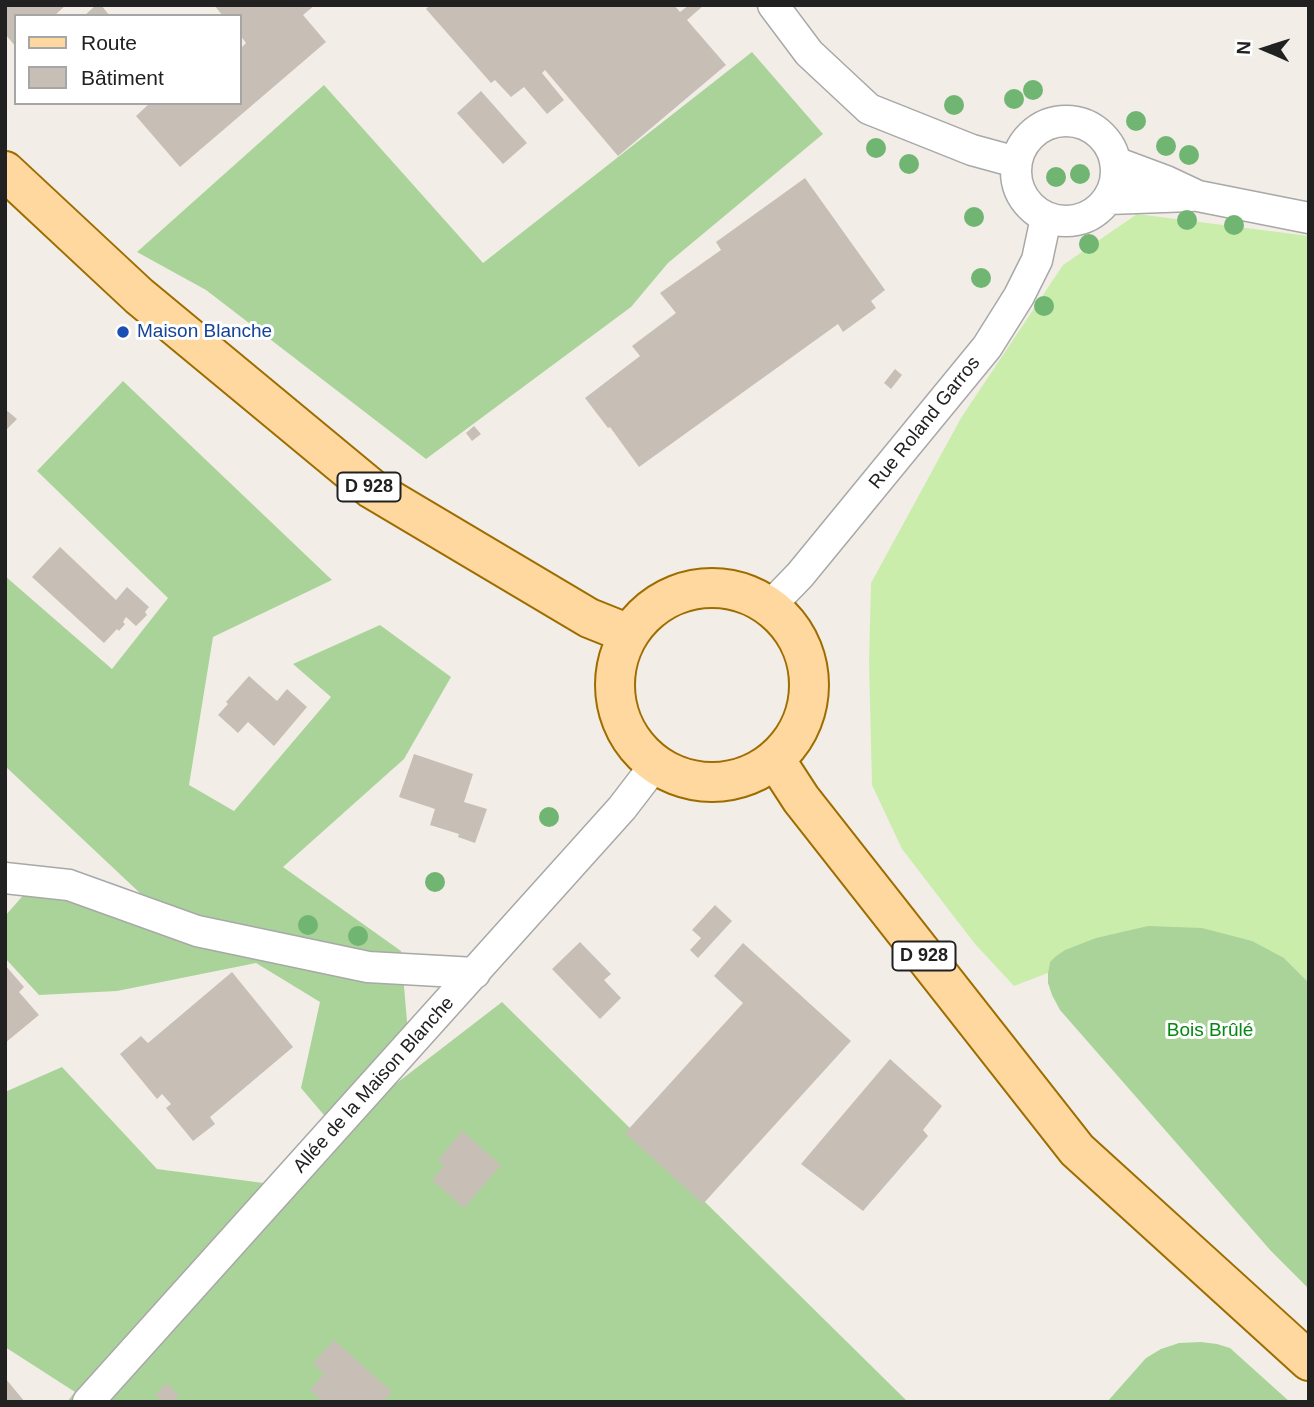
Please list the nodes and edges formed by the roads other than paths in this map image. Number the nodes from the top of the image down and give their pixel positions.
1 (773, 5) edge
2 (1016, 162) junction
3 (1115, 162) junction
4 (10, 186) edge
5 (1198, 196) junction
6 (1108, 199) junction
7 (1046, 218) junction
8 (1309, 218) edge
9 (769, 607) junction
10 (629, 634) junction
11 (775, 759) junction
12 (655, 765) junction
13 (5, 878) edge
14 (475, 973) junction
15 (1309, 1361) edge
16 (89, 1402) edge

1 - 2 street
2 - 3 street
2 - 7 street
3 - 5 street
3 - 6 street
4 - 10 main road, D 928
5 - 6 street
5 - 8 street
6 - 7 street
7 - 9 street, Rue Roland Garros
9 - 10 main road
9 - 11 main road
10 - 12 main road
11 - 12 main road
11 - 15 main road, D 928
12 - 14 street, Allée de la Maison Blanche
13 - 14 street
14 - 16 street, Allée de la Maison Blanche

